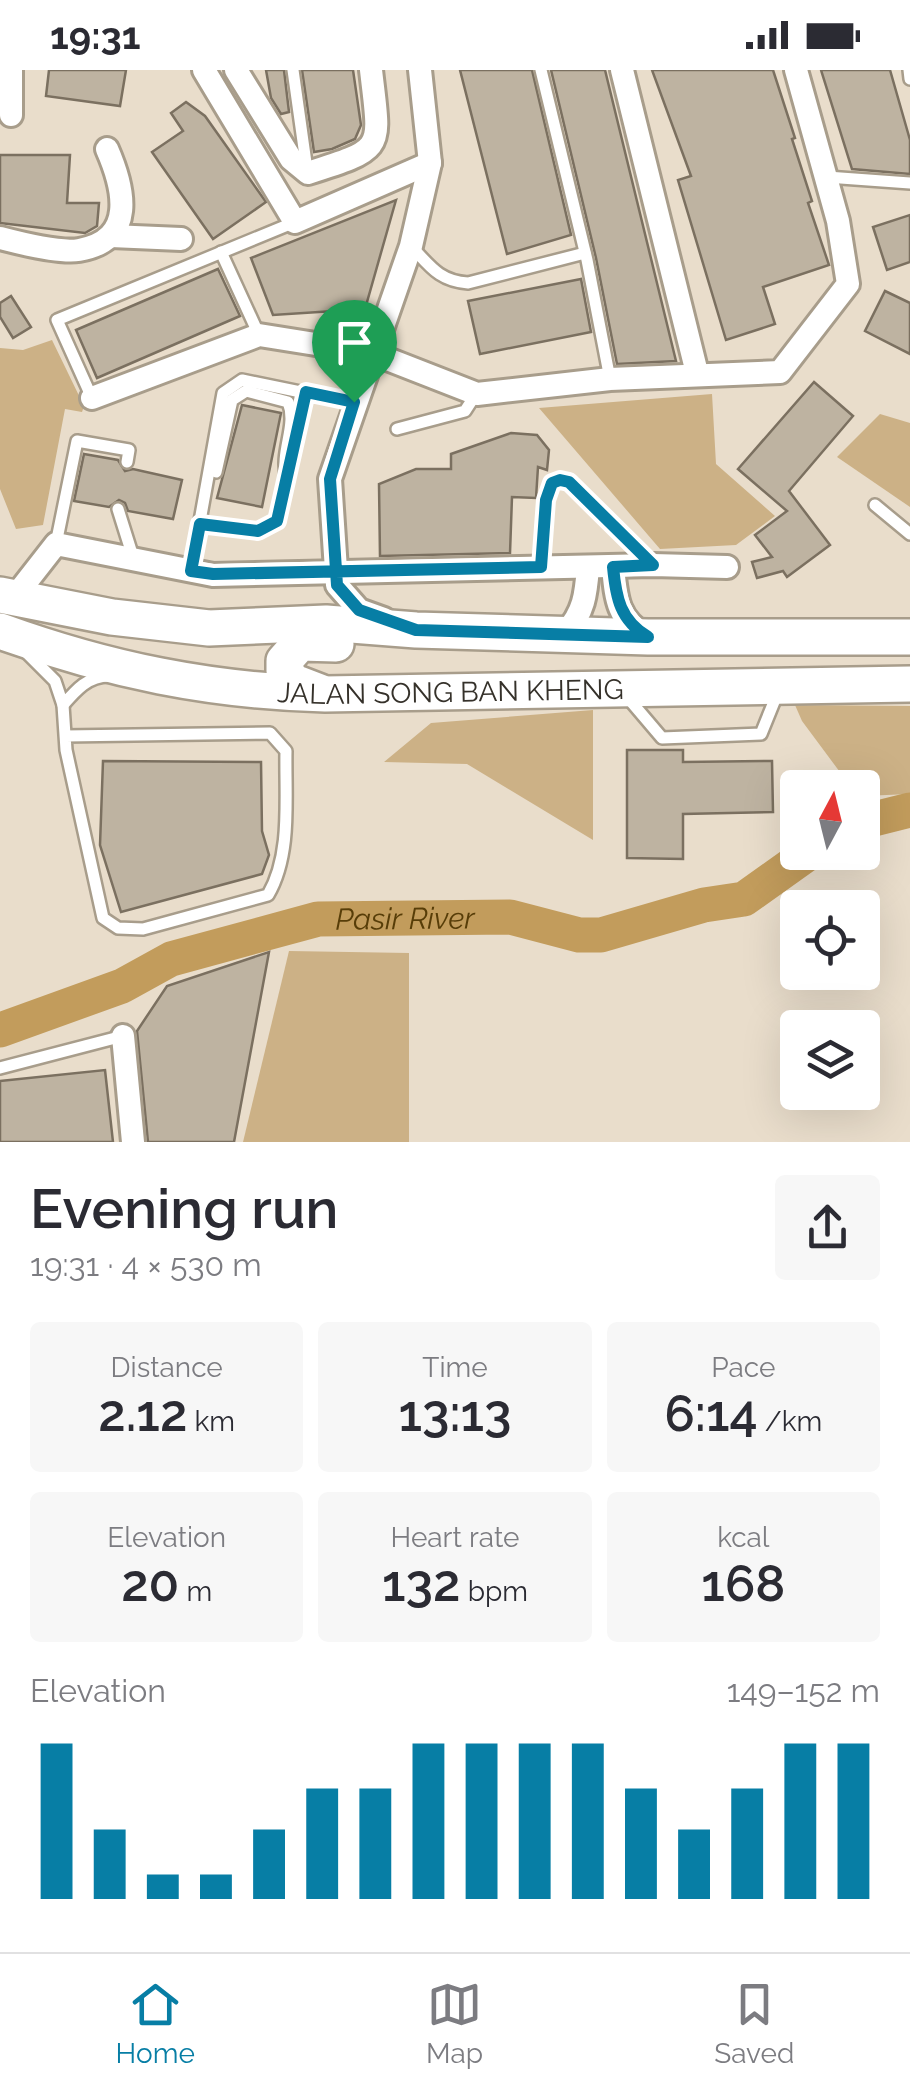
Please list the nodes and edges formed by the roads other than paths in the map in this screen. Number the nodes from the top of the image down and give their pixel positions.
1 (11, 70) edge
2 (204, 70) edge
3 (236, 70) edge
4 (293, 70) edge
5 (371, 70) edge
6 (420, 70) edge
7 (541, 70) edge
8 (622, 70) edge
9 (796, 70) edge
10 (908, 70) edge
11 (910, 79) edge
12 (12, 115) dead end
13 (107, 149) dead end
14 (430, 164) junction
15 (308, 173) junction
16 (828, 177) junction
17 (910, 183) edge
18 (294, 222) junction
19 (111, 236) junction
20 (0, 238) edge
21 (180, 239) dead end
22 (411, 246) junction
23 (222, 252) junction
24 (585, 254) junction
25 (258, 335) junction
26 (372, 353) junction
27 (698, 374) junction
28 (610, 380) junction
29 (306, 392) junction
30 (476, 394) junction
31 (92, 398) joint
32 (354, 402) junction
33 (397, 429) dead end
34 (126, 462) dead end
35 (287, 479) junction
36 (875, 506) dead end
37 (118, 509) dead end
38 (200, 524) junction
39 (910, 534) edge
40 (56, 544) junction
41 (133, 558) junction
42 (653, 565) junction
43 (541, 567) junction
44 (588, 567) junction
45 (613, 567) junction
46 (727, 568) dead end
47 (191, 571) junction
48 (336, 573) junction
49 (4, 614) edge
50 (416, 630) junction
51 (581, 634) junction
52 (648, 637) junction
53 (909, 637) edge
54 (153, 677) junction
55 (781, 684) junction
56 (910, 684) edge
57 (619, 687) junction
58 (326, 694) junction
59 (63, 705) junction
60 (65, 736) junction
61 (122, 1036) joint
62 (0, 1068) edge
63 (134, 1142) edge

1 - 12 street
2 - 18 street
3 - 15 street
4 - 15 lane
5 - 15 street
6 - 14 street
7 - 24 lane
8 - 27 street
9 - 16 street
10 - 11 lane
13 - 19 street
14 - 18 street
14 - 22 street
16 - 17 lane
16 - 27 street
18 - 23 lane
19 - 20 street
19 - 21 street
22 - 24 lane
22 - 26 street
23 - 25 lane
23 - 31 lane
24 - 28 lane
25 - 26 street
25 - 31 street
26 - 30 street
26 - 32 street
27 - 28 street
28 - 30 street
29 - 32 lane
29 - 35 lane
29 - 38 lane
30 - 33 lane
32 - 48 street
34 - 40 lane
35 - 38 lane
35 - 38 lane
36 - 39 lane
37 - 41 lane
38 - 47 lane
40 - 41 street
40 - 49 street
41 - 47 street
42 - 43 lane
42 - 45 street
42 - 46 street
43 - 44 street
43 - 48 street
44 - 45 street
44 - 51 street
45 - 52 street
47 - 48 street
48 - 50 street
49 - 50 main road, JALAN SONG BAN KHENG
49 - 54 main road, JALAN SONG BAN KHENG
49 - 59 lane
50 - 51 main road, JALAN SONG BAN KHENG
51 - 52 main road, JALAN SONG BAN KHENG
51 - 58 main road
52 - 53 main road, JALAN SONG BAN KHENG
54 - 58 main road, JALAN SONG BAN KHENG
54 - 59 lane
55 - 56 main road, JALAN SONG BAN KHENG
55 - 57 main road, JALAN SONG BAN KHENG
55 - 57 lane
57 - 58 main road, JALAN SONG BAN KHENG
59 - 60 lane
60 - 60 lane
61 - 62 lane
61 - 63 street

